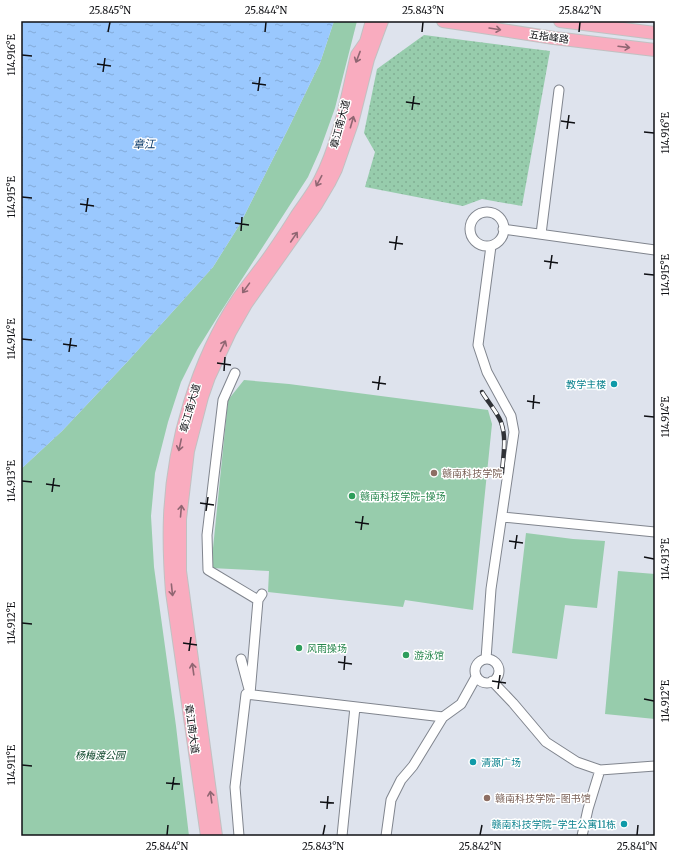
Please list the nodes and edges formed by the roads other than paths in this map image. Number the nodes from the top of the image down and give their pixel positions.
1 (372, 21) edge
2 (382, 21) edge
3 (443, 21) edge
4 (560, 21) edge
5 (655, 33) edge
6 (655, 50) edge
7 (559, 90) dead end
8 (503, 229) junction
9 (541, 234) junction
10 (491, 246) junction
11 (655, 250) edge
12 (235, 373) dead end
13 (502, 517) junction
14 (655, 532) edge
15 (175, 551) junction
16 (241, 659) dead end
17 (486, 659) junction
18 (476, 676) junction
19 (492, 681) junction
20 (250, 694) junction
21 (355, 707) junction
22 (443, 717) junction
23 (655, 766) edge
24 (600, 770) junction
25 (207, 836) edge
26 (216, 836) edge
27 (239, 836) edge
28 (342, 836) edge
29 (386, 836) edge
30 (582, 836) edge

1 -> 15 main road, 章江南大道
15 -> 2 main road, 章江南大道
3 -> 6 main road, 五指峰路
4 - 5 main road, 五指峰路
7 - 9 street
8 - 9 street
8 - 10 street
8 - 10 street
9 - 11 street
10 - 13 street
12 - 20 street
13 - 14 street
13 - 17 street
15 -> 25 main road, 章江南大道
26 -> 15 main road, 章江南大道
16 - 20 street
17 - 18 street
17 - 19 street
18 - 19 street
18 - 22 street
19 - 24 street
20 - 21 street
20 - 27 street
21 - 22 street
21 - 28 street
22 - 29 street
23 - 24 street
24 - 30 street

